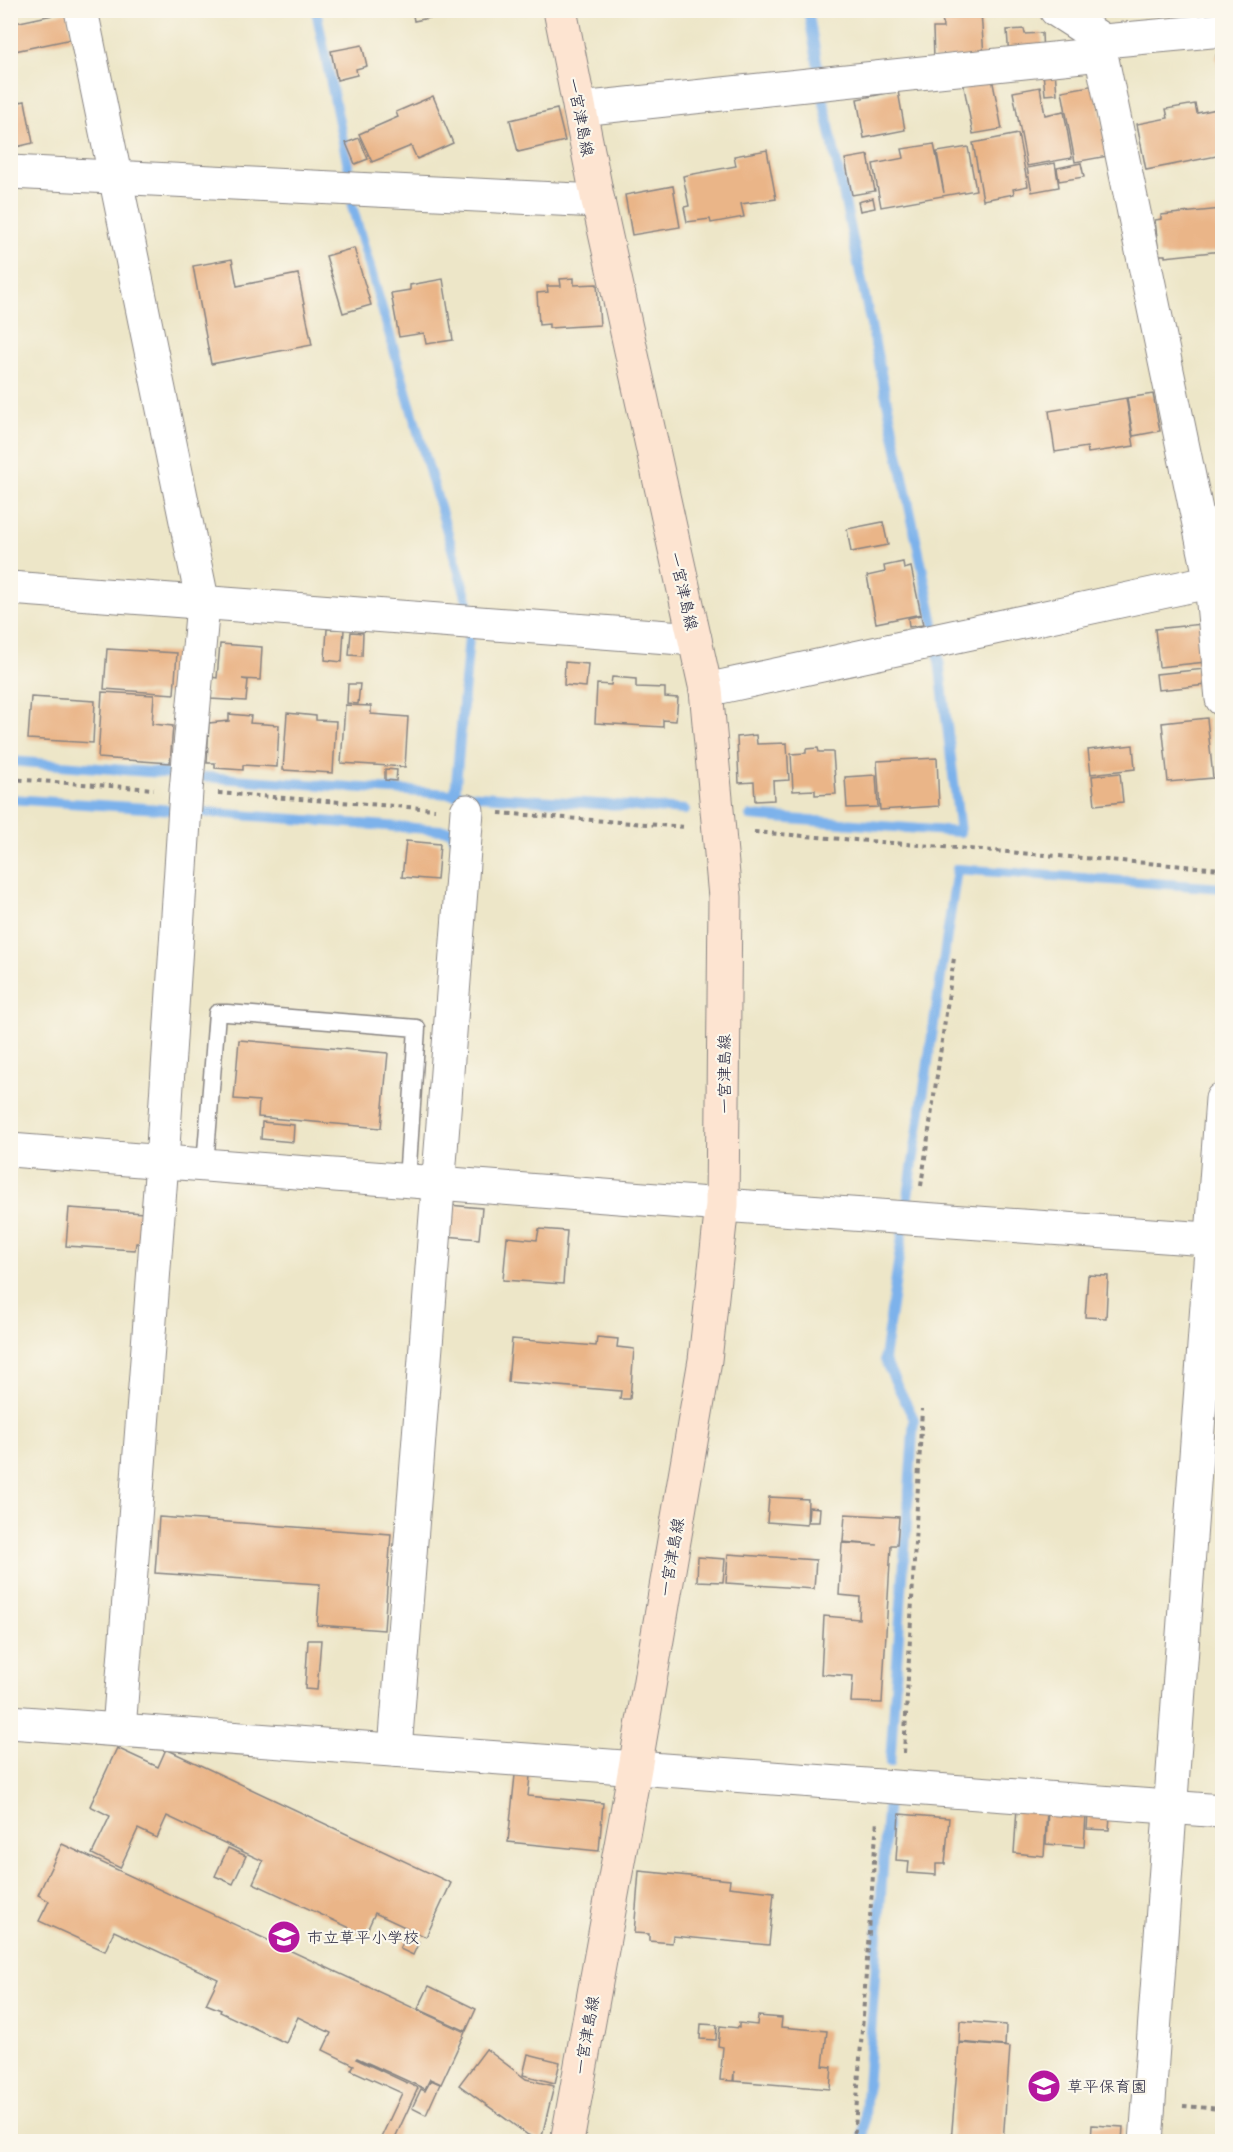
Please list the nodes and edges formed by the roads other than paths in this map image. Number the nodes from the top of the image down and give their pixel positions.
1 (81, 10) edge
2 (560, 10) edge
3 (1056, 10) edge
4 (1222, 30) edge
5 (1103, 47) junction
6 (580, 109) junction
7 (10, 172) edge
8 (116, 176) junction
9 (598, 201) junction
10 (1217, 580) edge
11 (10, 588) edge
12 (203, 604) junction
13 (695, 639) junction
14 (706, 690) junction
15 (1222, 699) edge
16 (467, 811) road end
17 (1222, 1099) edge
18 (10, 1150) edge
19 (162, 1162) junction
20 (205, 1165) junction
21 (422, 1182) junction
22 (722, 1205) junction
23 (1217, 1239) edge
24 (13, 1728) edge
25 (119, 1730) junction
26 (395, 1750) junction
27 (635, 1768) junction
28 (1171, 1807) junction
29 (1222, 1811) edge
30 (567, 2142) edge
31 (1146, 2142) edge

1 - 8 street
2 - 6 main road, 一宮津島線
3 - 5 street
4 - 5 street
5 - 6 street
5 - 10 street
6 - 9 main road, 一宮津島線
7 - 8 street
8 - 9 street
8 - 12 street
9 - 13 main road, 一宮津島線
10 - 14 street
10 - 15 street
11 - 12 street
12 - 13 street
12 - 19 street
13 - 14 main road, 一宮津島線
14 - 22 main road, 一宮津島線
16 - 21 street
17 - 23 street
18 - 19 street
19 - 20 street
19 - 25 street
20 - 21 street
20 - 21 lane
21 - 22 street
21 - 26 street
22 - 23 street
22 - 27 main road, 一宮津島線
23 - 28 street
24 - 25 street
25 - 26 street
26 - 27 street
27 - 28 street
27 - 30 main road, 一宮津島線
28 - 29 street
28 - 31 street

